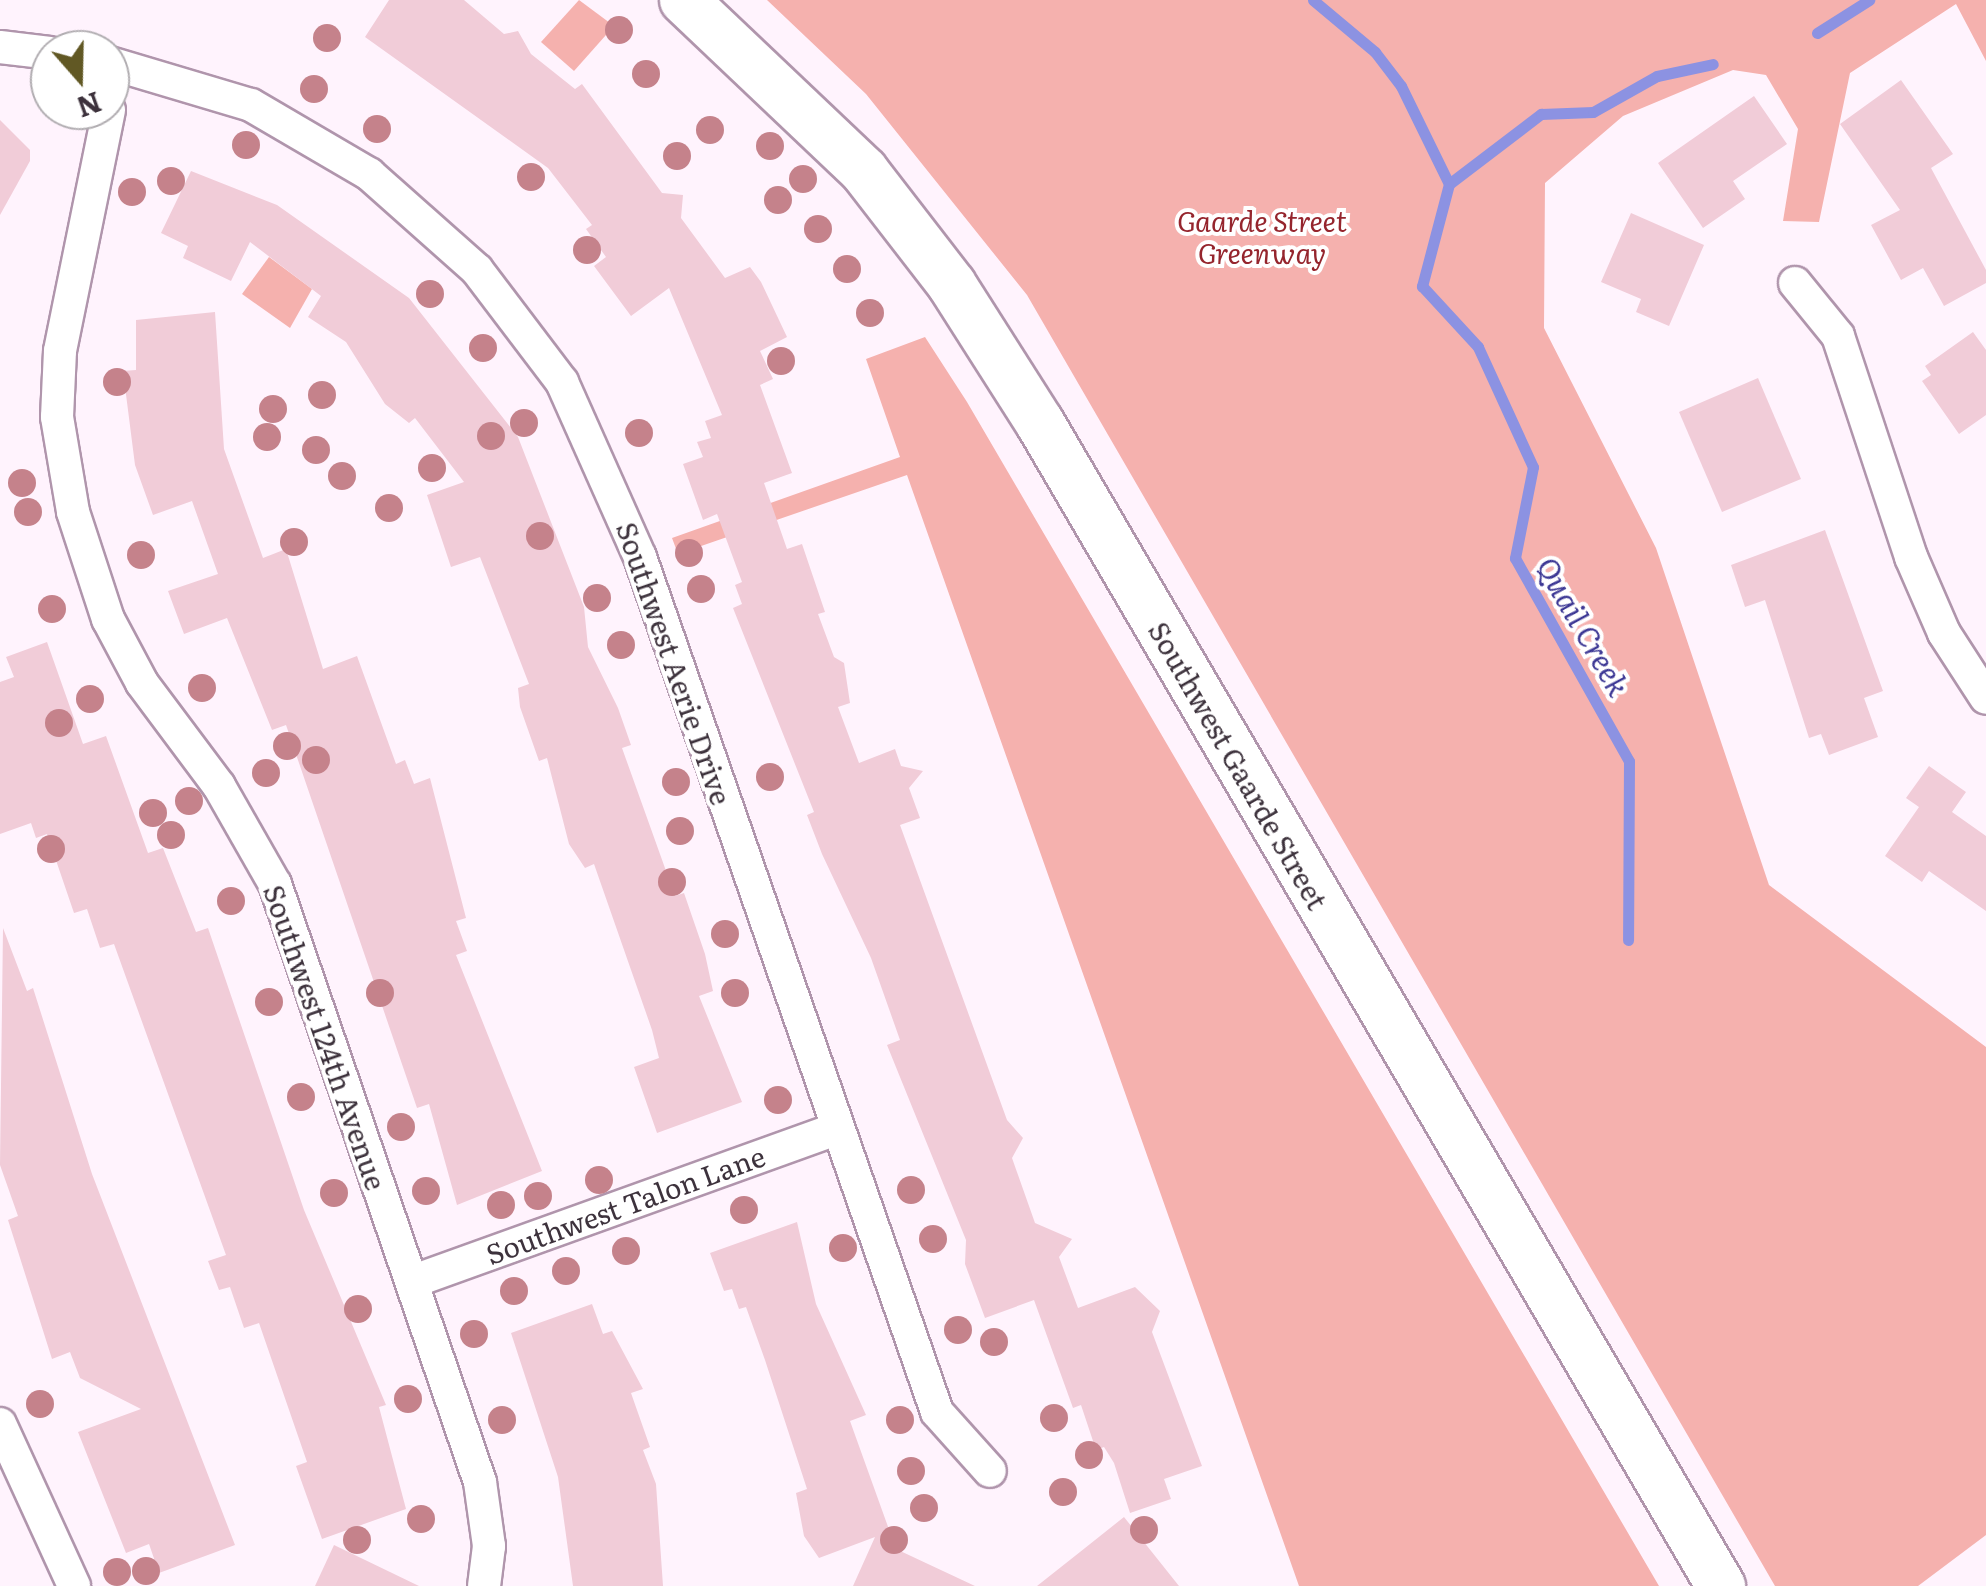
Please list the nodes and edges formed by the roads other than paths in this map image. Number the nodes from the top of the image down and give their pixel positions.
1 (684, 0) edge
2 (0, 47) edge
3 (30, 51) edge
4 (130, 69) edge
5 (105, 130) edge
6 (1795, 283) dead end
7 (1986, 698) edge
8 (836, 1129) junction
9 (414, 1280) junction
10 (0, 1424) edge
11 (990, 1471) dead end
12 (74, 1586) edge
13 (484, 1586) edge
14 (1721, 1586) edge

1 - 14 main road, Southwest Gaarde Street
2 - 3 street
4 - 8 street, Southwest Aerie Drive
5 - 9 street, Southwest 124th Avenue
6 - 7 street
8 - 9 street, Southwest Talon Lane
8 - 11 street, Southwest Aerie Drive
9 - 13 street, Southwest 124th Avenue
10 - 12 street

